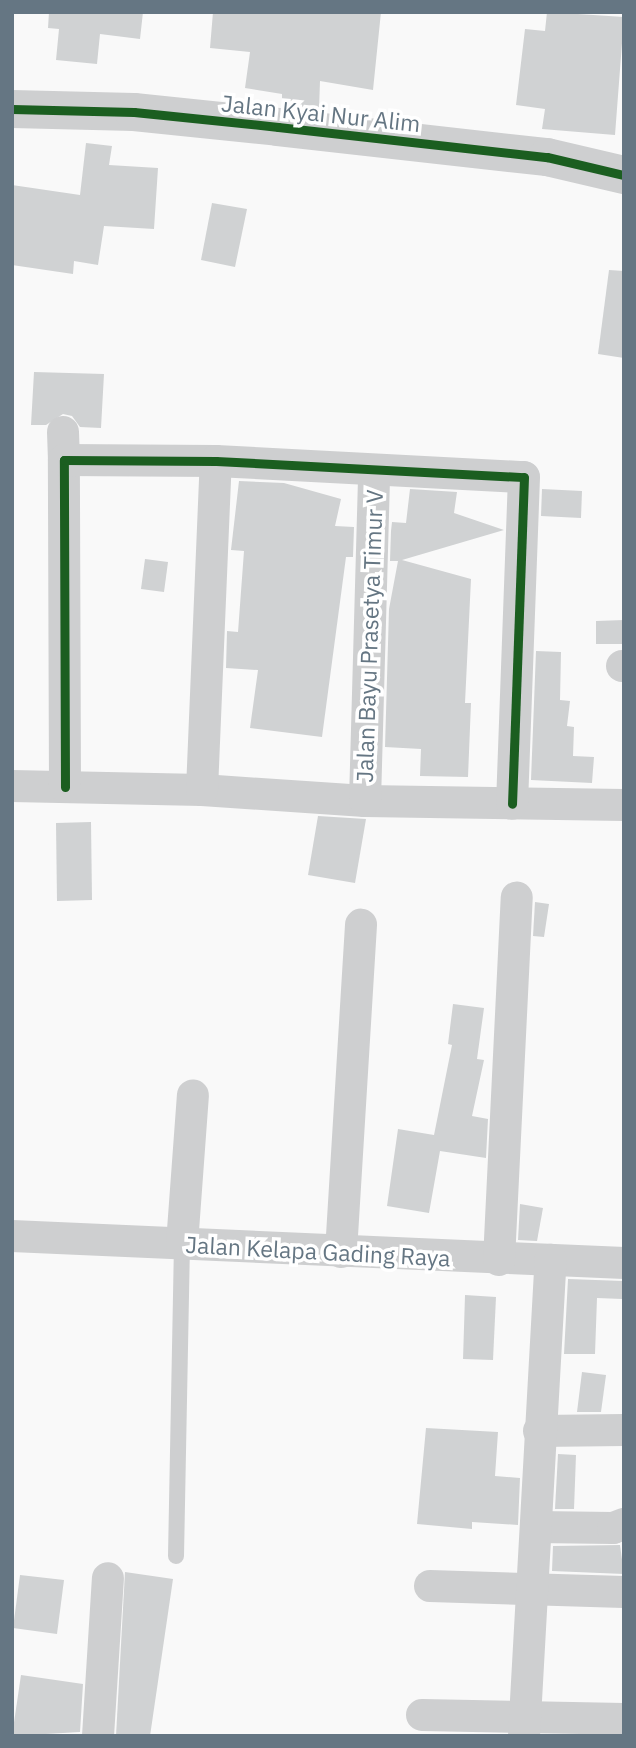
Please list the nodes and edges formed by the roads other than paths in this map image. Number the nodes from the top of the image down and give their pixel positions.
1 (12, 109) edge
2 (624, 175) edge
3 (216, 461) junction
4 (374, 470) junction
5 (12, 786) edge
6 (65, 787) junction
7 (202, 790) junction
8 (365, 801) junction
9 (512, 804) junction
10 (624, 805) edge
11 (517, 897) dead end
12 (361, 925) dead end
13 (193, 1096) dead end
14 (12, 1236) edge
15 (182, 1244) junction
16 (341, 1252) junction
17 (499, 1260) junction
18 (551, 1261) junction
19 (624, 1263) edge
20 (624, 1430) edge
21 (539, 1432) junction
22 (624, 1524) edge
23 (536, 1527) junction
24 (176, 1556) dead end
25 (108, 1578) dead end
26 (430, 1586) dead end
27 (534, 1591) junction
28 (624, 1592) edge
29 (422, 1715) dead end
30 (624, 1719) edge
31 (525, 1727) edge
32 (98, 1736) edge

1 - 2 street, Jalan Kyai Nur Alim
3 - 4 street
3 - 6 street
3 - 7 street
4 - 8 street, Jalan Bayu Prasetya Timur V
4 - 9 street
5 - 6 street
6 - 7 street
7 - 8 street
8 - 9 street
9 - 10 street
11 - 17 street
12 - 16 street
13 - 15 street
14 - 15 street, Jalan Kelapa Gading Raya
15 - 16 street, Jalan Kelapa Gading Raya
15 - 24 lane
16 - 17 street, Jalan Kelapa Gading Raya
17 - 18 street, Jalan Kelapa Gading Raya
18 - 19 street, Jalan Kelapa Gading Raya
18 - 21 street
20 - 21 street
21 - 23 street
22 - 23 street
23 - 27 street
25 - 32 street
26 - 27 street
27 - 28 street
27 - 31 street
29 - 31 street
30 - 31 street

